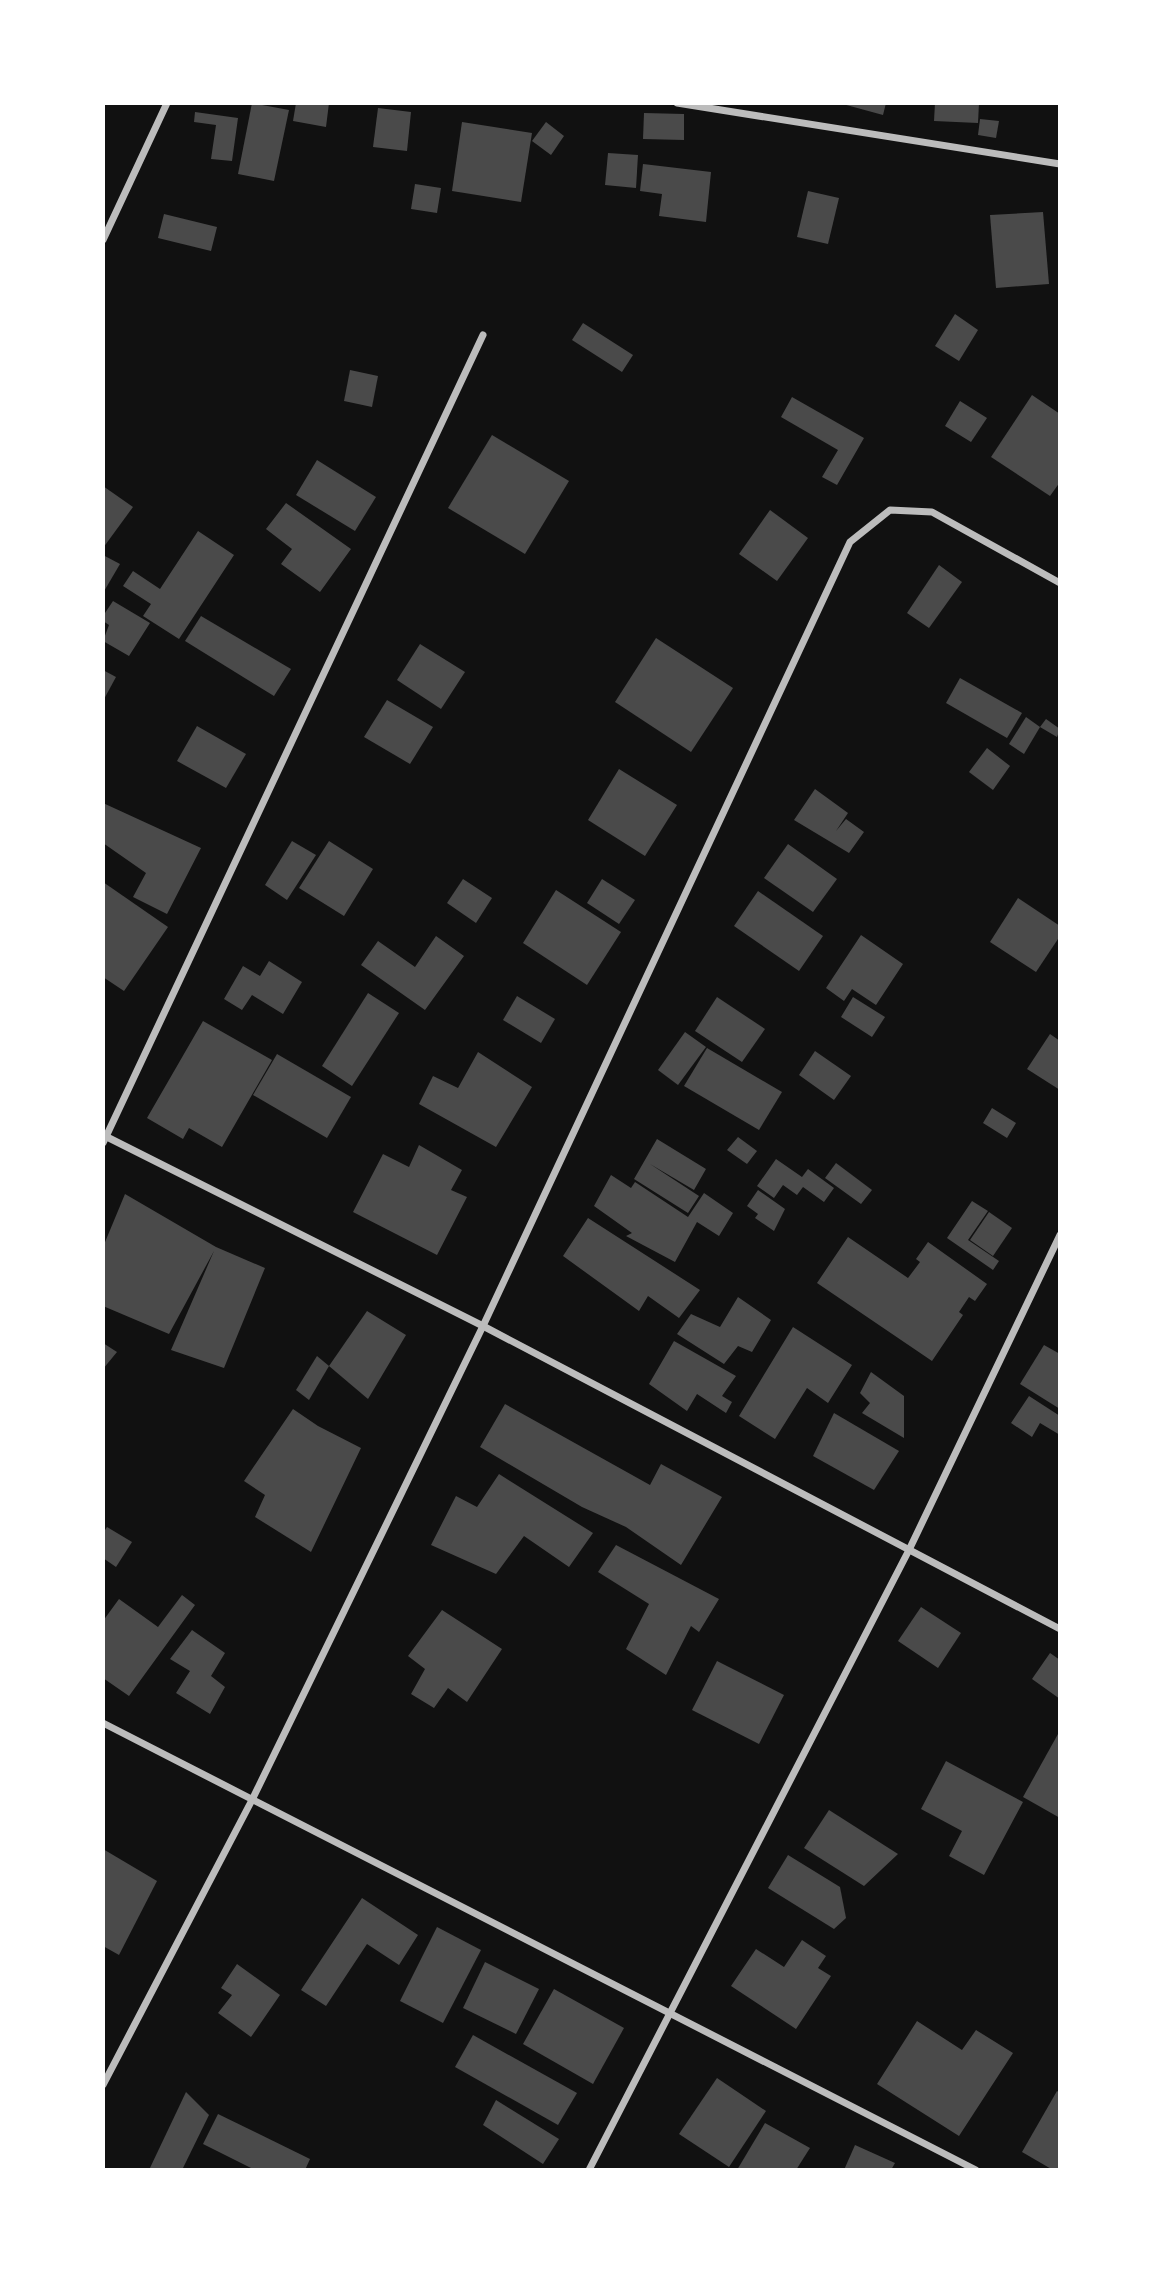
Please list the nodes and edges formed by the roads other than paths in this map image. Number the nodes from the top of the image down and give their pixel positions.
1 (167, 103) edge
2 (677, 103) edge
3 (1060, 164) edge
4 (103, 240) edge
5 (483, 335) dead end
6 (1060, 583) edge
7 (104, 1138) edge
8 (1060, 1235) edge
9 (483, 1326) junction
10 (909, 1550) junction
11 (1060, 1629) edge
12 (103, 1723) edge
13 (252, 1801) junction
14 (673, 2012) junction
15 (103, 2085) edge
16 (589, 2170) edge
17 (976, 2170) edge

1 - 4 street
2 - 3 street
5 - 7 street
6 - 9 street
7 - 9 street
8 - 10 street
9 - 10 street
9 - 13 street
10 - 11 street
10 - 14 street
12 - 13 street
13 - 14 street
13 - 15 street
14 - 16 street
14 - 17 street

